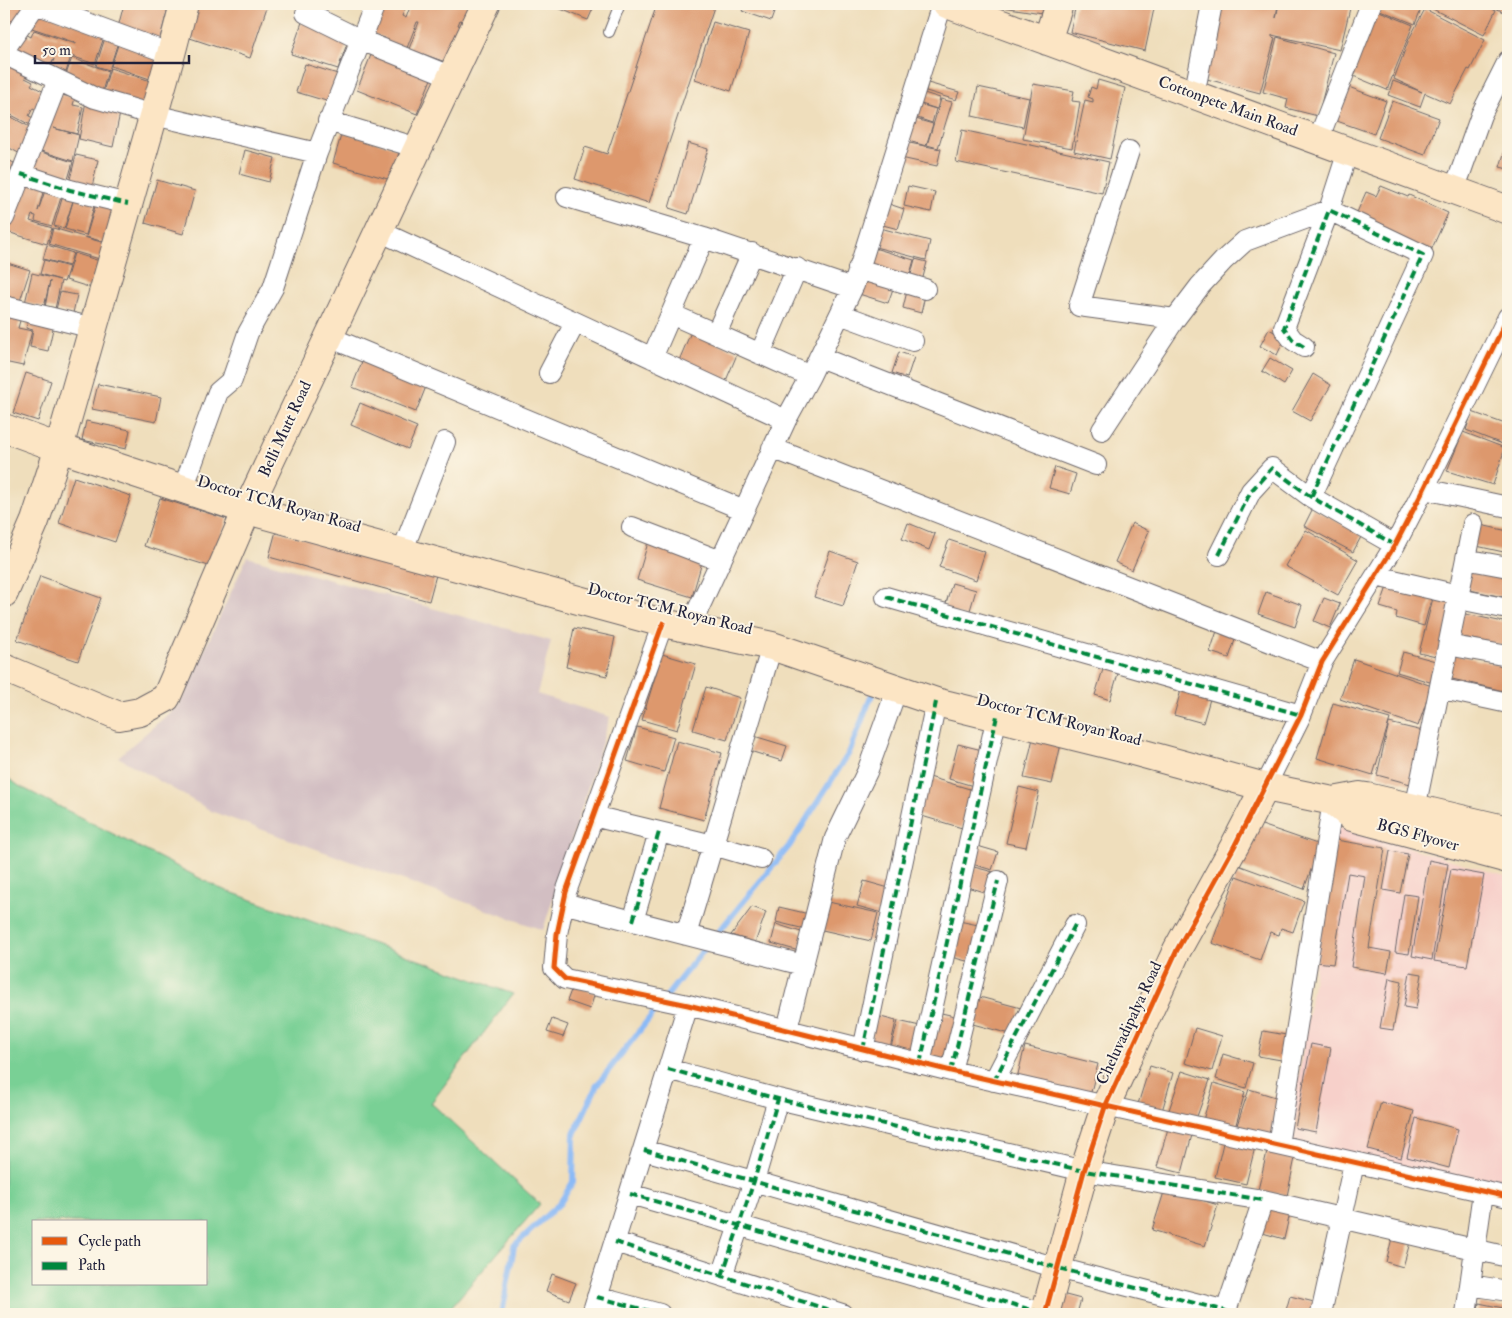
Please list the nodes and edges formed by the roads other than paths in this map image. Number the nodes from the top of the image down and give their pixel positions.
1 (184, 4) edge
2 (374, 4) edge
3 (486, 4) edge
4 (620, 4) edge
5 (942, 4) edge
6 (947, 4) edge
7 (1059, 4) edge
8 (1212, 4) edge
9 (1371, 4) edge
10 (306, 13) dead end
11 (609, 32) dead end
12 (361, 40) junction
13 (1047, 41) junction
14 (4, 50) edge
15 (4, 54) edge
16 (171, 54) junction
17 (1508, 61) edge
18 (452, 76) junction
19 (58, 80) junction
20 (1192, 93) junction
21 (154, 115) junction
22 (328, 122) junction
23 (1318, 140) junction
24 (418, 148) junction
25 (1129, 151) dead end
26 (1348, 151) junction
27 (316, 153) junction
28 (21, 174) junction
29 (1453, 189) junction
30 (567, 196) dead end
31 (128, 204) junction
32 (1329, 210) junction
33 (1508, 210) edge
34 (4, 218) edge
35 (379, 231) junction
36 (704, 238) junction
37 (752, 253) junction
38 (797, 268) junction
39 (855, 279) junction
40 (925, 289) dead end
41 (4, 306) edge
42 (671, 314) junction
43 (840, 314) junction
44 (1508, 317) edge
45 (1175, 318) junction
46 (575, 322) junction
47 (93, 328) junction
48 (716, 334) junction
49 (329, 337) junction
50 (913, 341) dead end
51 (1304, 347) dead end
52 (760, 354) junction
53 (818, 357) junction
54 (652, 358) junction
55 (549, 373) dead end
56 (810, 376) junction
57 (786, 420) junction
58 (4, 428) edge
59 (1102, 430) dead end
60 (445, 442) dead end
61 (59, 448) junction
62 (772, 448) junction
63 (1096, 465) dead end
64 (183, 489) junction
65 (1424, 489) junction
66 (1311, 497) junction
67 (1508, 507) edge
68 (247, 510) junction
69 (744, 510) junction
70 (1473, 524) dead end
71 (632, 527) dead end
72 (1395, 545) junction
73 (402, 552) junction
74 (1219, 555) dead end
75 (1470, 560) dead end
76 (721, 561) junction
77 (1508, 567) edge
78 (1376, 576) junction
79 (4, 593) edge
80 (886, 597) dead end
81 (1461, 597) junction
82 (1508, 609) edge
83 (663, 623) junction
84 (689, 629) junction
85 (772, 646) junction
86 (1453, 646) dead end
87 (1508, 656) edge
88 (1322, 662) junction
89 (4, 668) edge
90 (897, 689) junction
91 (1442, 689) dead end
92 (936, 702) junction
93 (1508, 703) edge
94 (1301, 715) junction
95 (997, 716) junction
96 (1264, 786) junction
97 (1333, 801) junction
98 (1415, 809) junction
99 (593, 816) junction
100 (1508, 830) edge
101 (659, 832) junction
102 (712, 846) junction
103 (761, 859) dead end
104 (1508, 859) edge
105 (998, 881) dead end
106 (563, 903) junction
107 (633, 921) junction
108 (1075, 925) dead end
109 (694, 937) junction
110 (803, 965) junction
111 (673, 1002) junction
112 (788, 1029) junction
113 (863, 1050) junction
114 (920, 1064) junction
115 (668, 1069) junction
116 (951, 1071) junction
117 (994, 1081) junction
118 (778, 1099) junction
119 (1105, 1106) junction
120 (1278, 1145) junction
121 (644, 1150) junction
122 (1354, 1163) junction
123 (1084, 1171) junction
124 (754, 1181) junction
125 (1483, 1192) junction
126 (630, 1194) junction
127 (1508, 1197) edge
128 (1263, 1200) junction
129 (1341, 1219) junction
130 (740, 1226) junction
131 (615, 1242) junction
132 (1475, 1250) junction
133 (1508, 1257) edge
134 (1058, 1268) junction
135 (722, 1276) junction
136 (1470, 1285) junction
137 (1508, 1291) edge
138 (594, 1306) edge
139 (1226, 1312) edge
140 (660, 1314) edge
141 (842, 1314) edge
142 (1045, 1314) edge
143 (1321, 1314) edge
144 (1466, 1314) edge

1 - 16 main road
2 - 12 street
3 - 18 main road, Belli Mutt Road
4 - 11 lane
5 - 39 street
6 - 13 main road, Cottonpete Main Road
7 - 13 main road
8 - 20 street
9 - 23 street
10 - 12 street
12 - 18 street
12 - 22 street
13 - 20 main road, Cottonpete Main Road
14 - 16 street
15 - 19 street
16 - 21 main road
17 - 29 street
18 - 24 main road, Belli Mutt Road
19 - 21 street
19 - 28 street
20 - 23 main road, Cottonpete Main Road
21 - 27 street
21 - 31 main road
22 - 24 street
22 - 27 street
23 - 26 main road, Cottonpete Main Road
24 - 35 main road, Belli Mutt Road
25 - 45 street
26 - 29 main road, Cottonpete Main Road
26 - 32 street
27 - 64 street
28 - 31 street
28 - 34 street
29 - 33 main road, Cottonpete Main Road
30 - 36 street
31 - 47 main road
32 - 45 street
32 - 51 street
32 - 66 street
35 - 46 street
35 - 49 main road, Belli Mutt Road
36 - 37 street
36 - 42 street
37 - 38 street
37 - 48 street
38 - 39 street
38 - 52 street
39 - 40 street
39 - 43 street
41 - 47 street
42 - 48 street
42 - 54 street
43 - 50 street
43 - 53 street
44 - 65 street
45 - 59 street
46 - 54 street
46 - 55 street
47 - 61 main road
48 - 52 street
49 - 68 main road, Belli Mutt Road
49 - 69 street
52 - 56 street
53 - 56 street
53 - 63 street
54 - 57 street
56 - 57 street
57 - 62 street
58 - 61 main road, Doctor TCM Royan Road
60 - 73 street
61 - 64 main road, Doctor TCM Royan Road
61 - 79 main road
62 - 69 street
62 - 88 street
64 - 68 main road, Doctor TCM Royan Road
65 - 67 street
65 - 72 street
66 - 72 street
66 - 74 street
68 - 73 main road, Doctor TCM Royan Road
68 - 89 main road, Belli Mutt Road
69 - 76 street
70 - 81 street
71 - 76 street
72 - 78 street
73 - 83 main road, Doctor TCM Royan Road
75 - 77 street
76 - 84 street
78 - 81 street
78 - 88 street
80 - 94 street
81 - 82 street
81 - 98 street
83 - 84 main road, Doctor TCM Royan Road
83 - 99 street
84 - 85 main road, Doctor TCM Royan Road
85 - 90 main road, Doctor TCM Royan Road
85 - 102 street
86 - 87 street
88 - 94 street
90 - 92 main road, Doctor TCM Royan Road
90 - 110 street
91 - 93 street
92 - 95 main road, Doctor TCM Royan Road
92 - 113 street
94 - 96 street
95 - 96 main road, Doctor TCM Royan Road
95 - 114 street
96 - 97 main road, Doctor TCM Royan Road
96 - 119 main road, Cheluvadipalya Road
97 - 98 main road, Doctor TCM Royan Road
97 - 104 main road, BGS Flyover
97 - 120 street
98 - 100 main road, Doctor TCM Royan Road
99 - 101 street
99 - 106 street
101 - 102 street
101 - 107 street
102 - 103 street
102 - 109 street
105 - 116 street
106 - 107 street
106 - 111 street
107 - 109 street
108 - 117 street
109 - 110 street
110 - 112 street
111 - 112 street
111 - 115 street
112 - 113 street
113 - 114 street
114 - 116 street
115 - 118 street
115 - 121 street
116 - 117 street
117 - 119 street
118 - 123 street
118 - 124 street
119 - 120 street
119 - 123 main road, Cheluvadipalya Road
120 - 122 street
121 - 124 street
121 - 126 street
122 - 125 street
122 - 129 street
123 - 128 street
123 - 134 main road, Cheluvadipalya Road
124 - 130 street
124 - 134 street
125 - 127 street
125 - 132 street
126 - 130 street
126 - 131 street
128 - 129 street
128 - 139 street
129 - 132 street
129 - 143 street
130 - 135 street
130 - 142 street
131 - 135 street
131 - 138 street
132 - 133 street
132 - 136 street
134 - 139 street
134 - 142 main road, Cheluvadipalya Road
135 - 141 street
136 - 137 street
136 - 144 street
138 - 140 street

